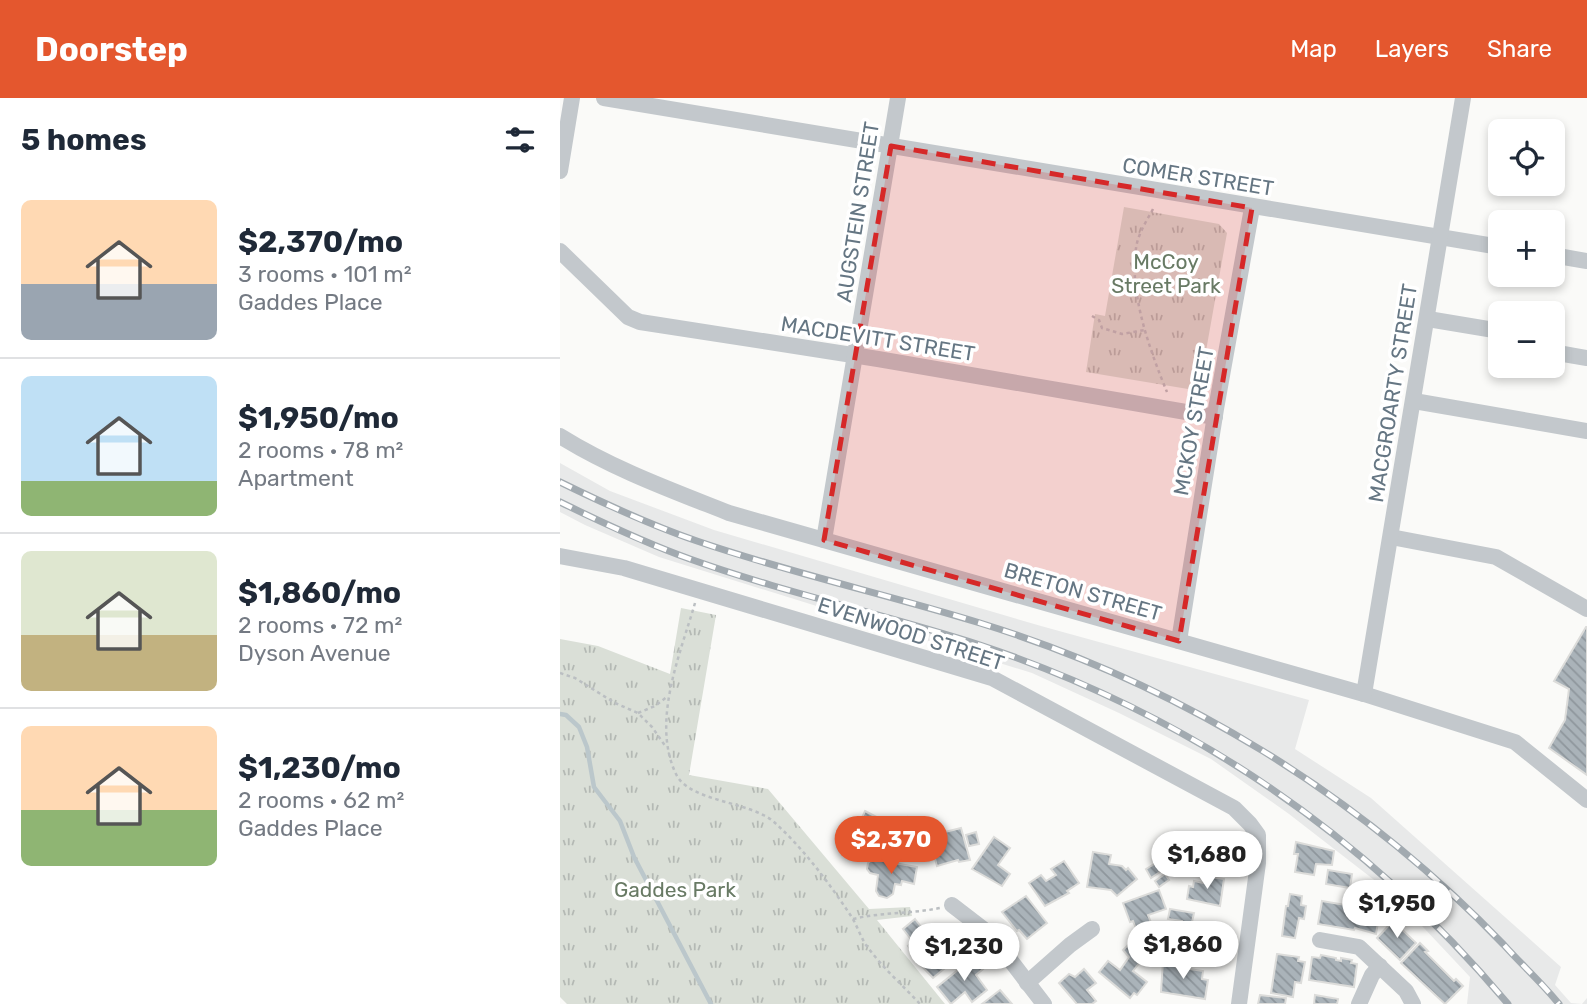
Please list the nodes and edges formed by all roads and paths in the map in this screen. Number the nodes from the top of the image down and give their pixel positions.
1 (572, 98) edge
2 (604, 98) edge
3 (898, 98) edge
4 (1464, 98) edge
5 (891, 146) junction
6 (560, 171) edge
7 (1252, 208) junction
8 (1153, 209) dead end
9 (1440, 238) junction
10 (1488, 245) edge
11 (560, 251) edge
12 (1565, 257) edge
13 (1587, 261) edge
14 (1093, 316) dead end
15 (1427, 319) junction
16 (1488, 329) edge
17 (1144, 330) junction
18 (1565, 354) edge
19 (856, 356) junction
20 (1587, 358) edge
21 (1167, 392) dead end
22 (1414, 401) junction
23 (1215, 417) junction
24 (1587, 431) edge
25 (560, 436) edge
26 (1391, 537) junction
27 (824, 540) junction
28 (560, 556) edge
29 (698, 591) junction
30 (1587, 609) edge
31 (1179, 641) junction
32 (560, 673) edge
33 (1364, 694) junction
34 (668, 696) junction
35 (638, 713) junction
36 (667, 749) junction
37 (1587, 800) edge
38 (952, 905) joint
39 (853, 919) junction
40 (1093, 929) dead end
41 (1320, 940) dead end
42 (1380, 966) junction
43 (1027, 983) junction
44 (920, 1004) edge
45 (1044, 1004) edge
46 (1239, 1004) edge
47 (1359, 1004) edge
48 (1413, 1004) edge

1 - 6 street
2 - 5 street, COMER STREET
3 - 5 street, AUGSTEIN STREET
4 - 9 street, MACGROARTY STREET
5 - 7 street, COMER STREET
5 - 19 street, AUGSTEIN STREET
7 - 9 street, COMER STREET
7 - 23 street, MCKOY STREET
8 - 17 path
9 - 10 street, COMER STREET
9 - 15 street, MACGROARTY STREET
11 - 19 street, MACDEVITT STREET
12 - 13 street
14 - 17 path
15 - 16 street
15 - 22 street, MACGROARTY STREET
17 - 21 path
18 - 20 street
19 - 23 street, MACDEVITT STREET
19 - 27 street, AUGSTEIN STREET
22 - 24 street
22 - 26 street, MACGROARTY STREET
23 - 31 street, MCKOY STREET
25 - 27 street, BRETON STREET
26 - 30 street
26 - 33 street, MACGROARTY STREET
27 - 31 street, BRETON STREET
28 - 29 street, EVENWOOD STREET
29 - 34 path
29 - 46 street, EVENWOOD STREET
31 - 33 street, BRETON STREET
32 - 35 path
33 - 37 street, BRETON STREET
34 - 35 path
34 - 36 path
35 - 36 path
36 - 39 path
38 - 39 path
38 - 43 street
39 - 44 path
40 - 43 street
41 - 42 street
42 - 47 street
42 - 48 street
43 - 45 street

